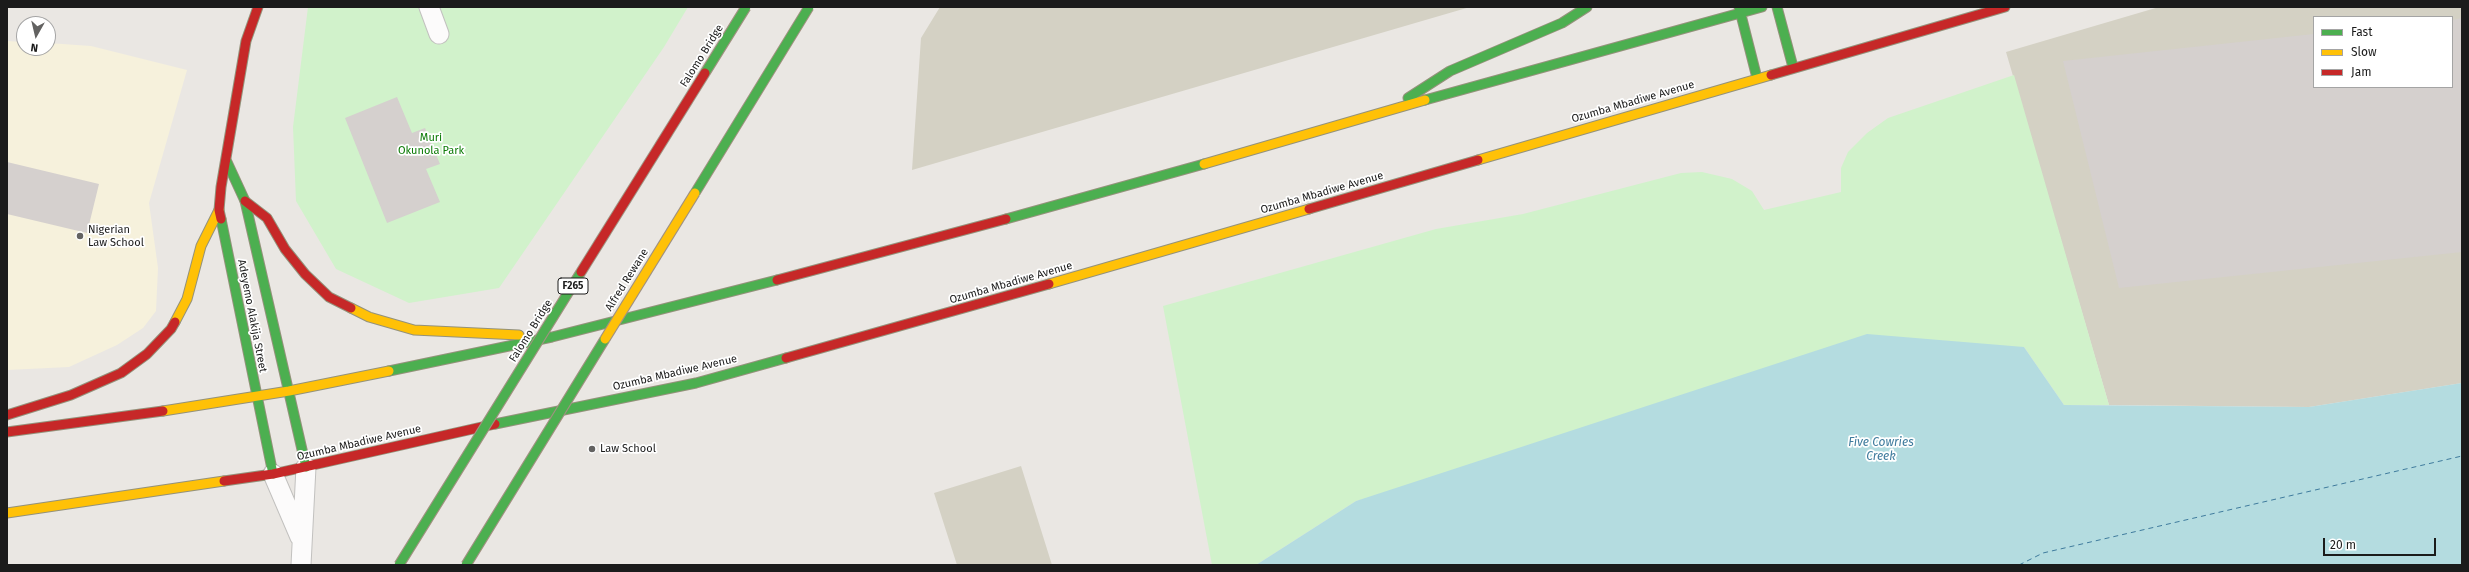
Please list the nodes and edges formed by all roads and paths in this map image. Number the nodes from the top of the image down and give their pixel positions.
1 (258, 7) edge
2 (429, 7) edge
3 (746, 7) edge
4 (808, 7) edge
5 (1587, 7) edge
6 (1762, 7) edge
7 (1777, 7) edge
8 (2005, 7) edge
9 (1740, 10) edge
10 (439, 34) dead end
11 (1793, 67) junction
12 (1757, 78) junction
13 (1390, 110) junction
14 (227, 162) junction
15 (245, 202) junction
16 (219, 210) junction
17 (552, 337) junction
18 (289, 391) junction
19 (256, 397) junction
20 (7, 415) edge
21 (7, 432) edge
22 (306, 467) junction
23 (273, 474) junction
24 (7, 513) edge
25 (301, 541) junction
26 (301, 565) edge
27 (399, 565) edge
28 (466, 565) edge

1 - 14 main road, Adeyemo Alakija Street
2 - 10 lane
3 - 27 main road, Falomo Bridge / F265, bridge
4 - 28 main road, Alfred Rewane, bridge
5 - 13 main road
6 - 9 main road
7 - 11 main road
8 - 11 main road, Ozumba Mbadiwe Avenue
9 - 12 main road
9 - 13 main road
11 - 12 main road, Ozumba Mbadiwe Avenue
12 - 22 main road, Ozumba Mbadiwe Avenue
13 - 17 main road
14 - 15 main road, Adeyemo Alakija Street
14 - 16 main road, Adeyemo Alakija Street
15 - 17 main road
15 - 18 main road, Adeyemo Alakija Street
16 - 19 main road, Adeyemo Alakija Street
16 - 20 main road
17 - 18 main road
18 - 19 main road
18 - 22 main road, Adeyemo Alakija Street
19 - 21 main road
19 - 23 main road, Adeyemo Alakija Street
22 - 23 main road, Ozumba Mbadiwe Avenue
22 - 25 lane
23 - 24 main road, Ozumba Mbadiwe Avenue
23 - 25 lane
25 - 26 lane

